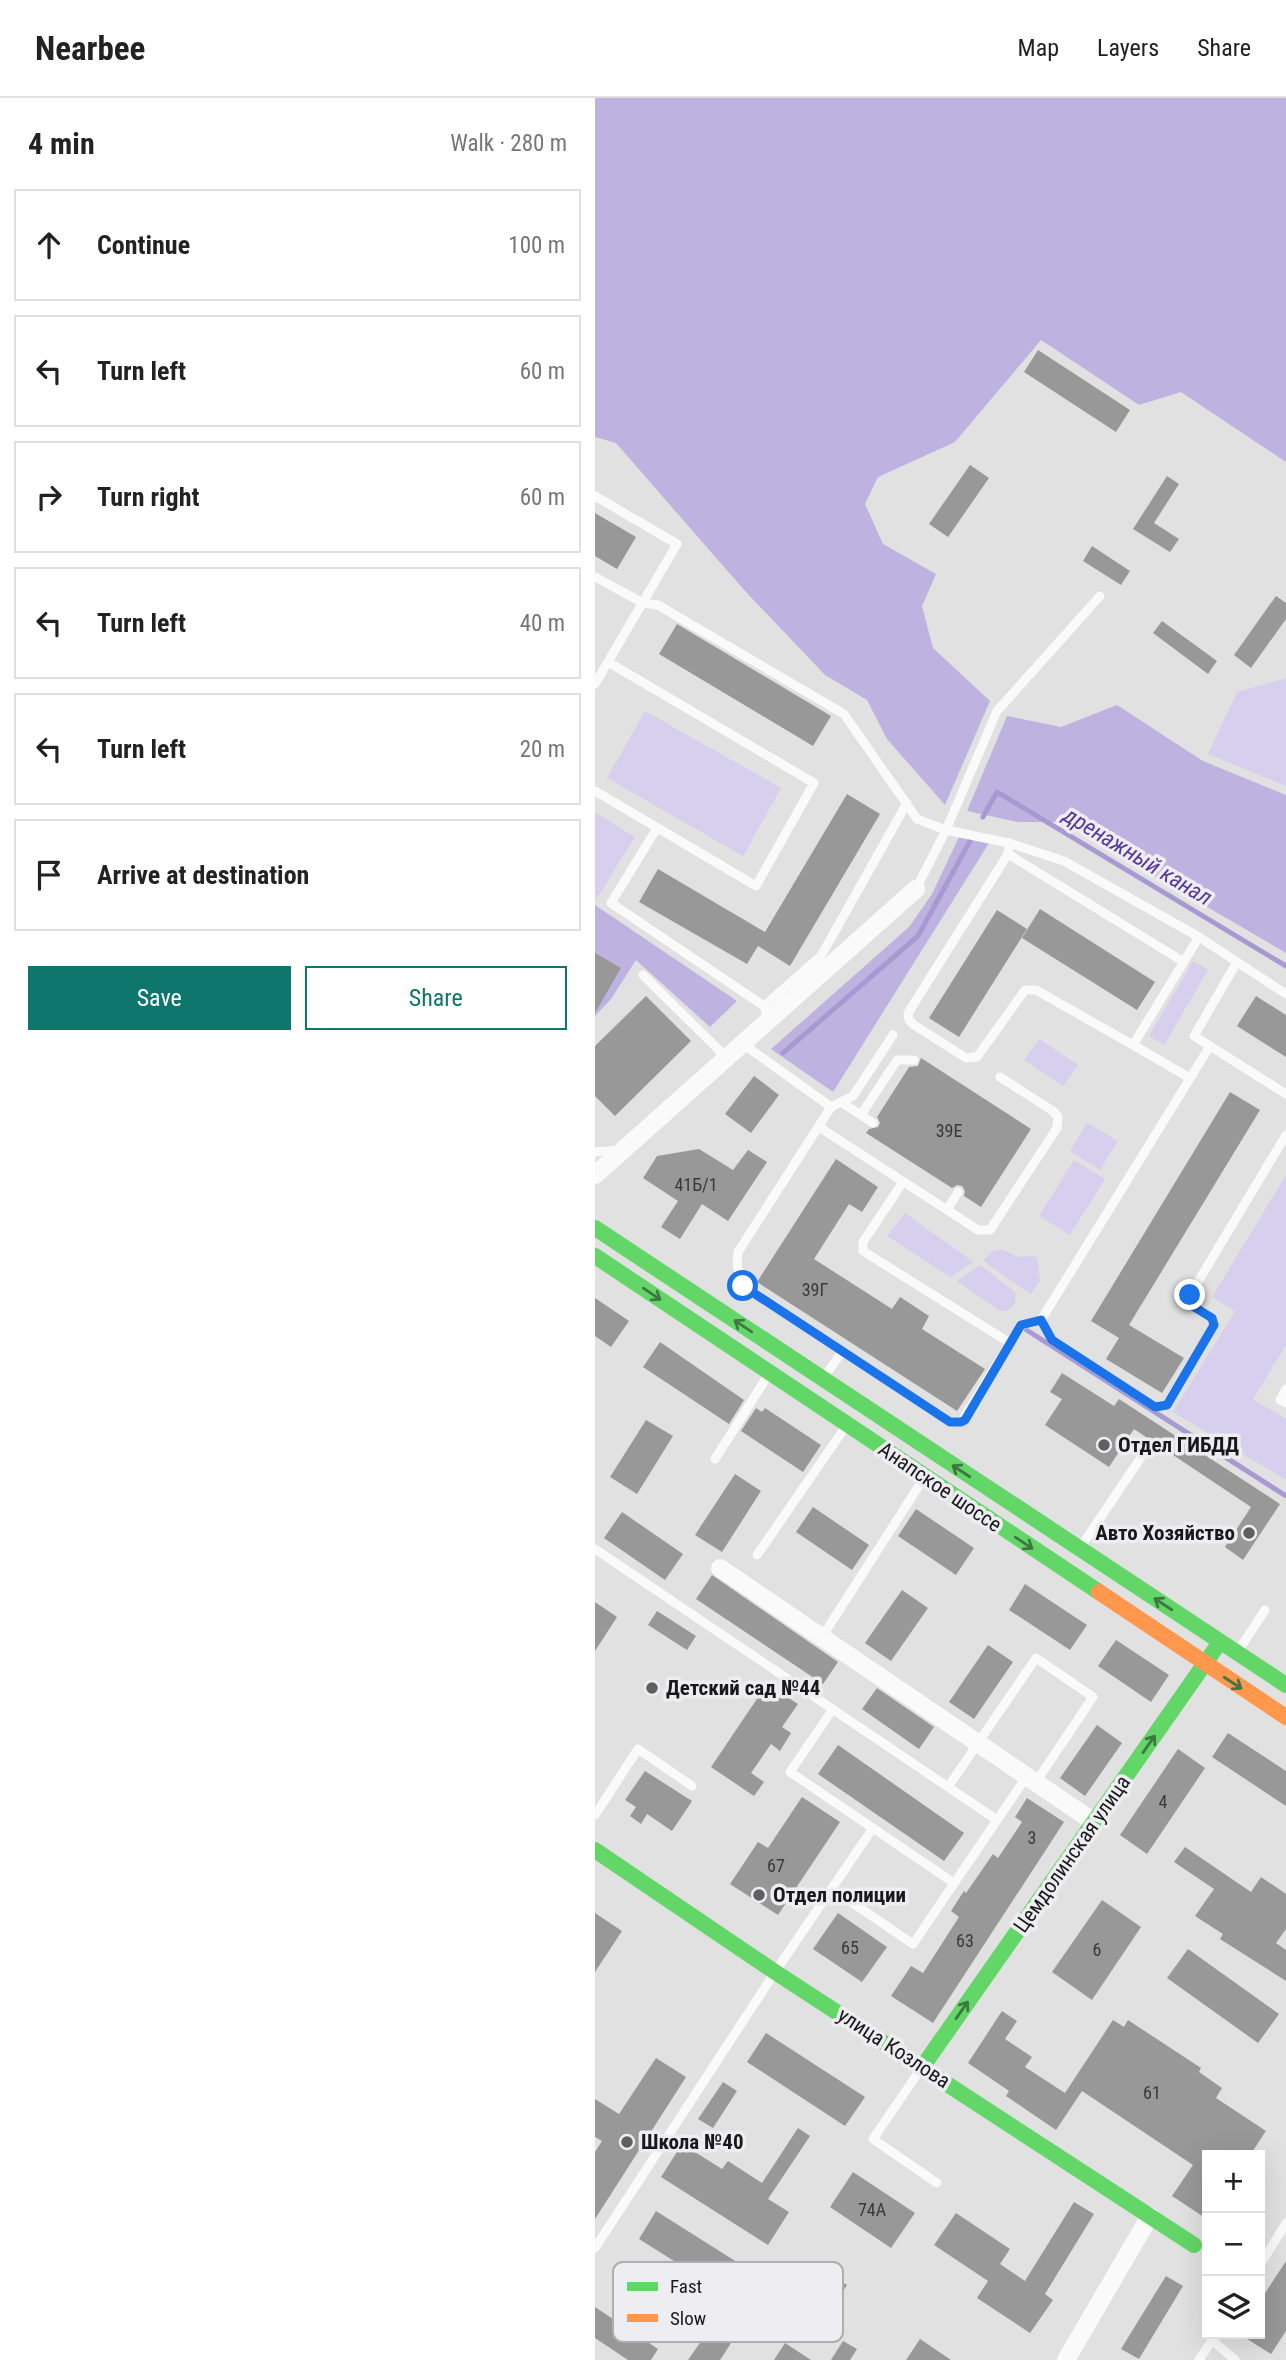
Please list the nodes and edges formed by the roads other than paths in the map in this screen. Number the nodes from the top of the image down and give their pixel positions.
1 (595, 496) edge
2 (595, 577) edge
3 (1100, 596) dead end
4 (643, 603) junction
5 (608, 662) junction
6 (595, 684) edge
7 (595, 791) edge
8 (907, 803) junction
9 (657, 828) junction
10 (946, 830) junction
11 (1009, 843) junction
12 (1008, 855) junction
13 (916, 889) joint
14 (1199, 937) junction
15 (1184, 962) junction
16 (1237, 962) junction
17 (643, 975) dead end
18 (1286, 994) edge
19 (767, 1014) junction
20 (893, 1035) dead end
21 (743, 1044) junction
22 (1133, 1045) junction
23 (1210, 1046) junction
24 (727, 1058) junction
25 (914, 1060) dead end
26 (1000, 1077) dead end
27 (1190, 1078) junction
28 (1286, 1094) edge
29 (841, 1102) junction
30 (831, 1107) junction
31 (861, 1115) junction
32 (873, 1123) dead end
33 (819, 1127) junction
34 (1286, 1135) edge
35 (624, 1150) junction
36 (595, 1152) edge
37 (595, 1175) edge
38 (903, 1181) junction
39 (958, 1192) dead end
40 (947, 1210) junction
41 (595, 1228) edge
42 (595, 1256) edge
43 (1041, 1320) junction
44 (1010, 1343) junction
45 (842, 1352) junction
46 (770, 1373) junction
47 (823, 1379) junction
48 (1286, 1389) edge
49 (1286, 1404) edge
50 (847, 1425) junction
51 (1146, 1450) dead end
52 (715, 1459) dead end
53 (924, 1476) junction
54 (595, 1549) edge
55 (1080, 1549) junction
56 (757, 1555) dead end
57 (720, 1568) dead end
58 (1265, 1610) dead end
59 (822, 1637) junction
60 (1220, 1642) junction
61 (1237, 1653) junction
62 (1205, 1664) junction
63 (1286, 1685) edge
64 (833, 1709) junction
65 (1286, 1717) edge
66 (978, 1743) junction
67 (1031, 1779) junction
68 (692, 1786) dead end
69 (948, 1787) junction
70 (595, 1815) edge
71 (997, 1820) junction
72 (1094, 1822) junction
73 (873, 1828) junction
74 (595, 1850) edge
75 (954, 1883) junction
76 (832, 1889) junction
77 (775, 1972) junction
78 (923, 2066) junction
79 (937, 2183) dead end
80 (1150, 2216) junction
81 (1286, 2223) edge
82 (1194, 2245) dead end
83 (595, 2248) edge
84 (1265, 2257) edge
85 (1213, 2339) edge
86 (1216, 2339) edge
87 (1066, 2360) edge
88 (1199, 2360) edge
89 (1235, 2360) edge

1 - 4 lane
2 - 4 lane
3 - 10 lane
4 - 5 lane
4 - 8 lane
5 - 6 lane
5 - 9 lane
7 - 9 lane
8 - 10 lane
8 - 19 lane
9 - 19 lane
10 - 11 lane
10 - 13 lane
11 - 12 lane
11 - 14 lane
12 - 15 lane
12 - 22 lane
13 - 19 street
14 - 15 lane
14 - 16 lane
15 - 22 lane
16 - 18 lane
16 - 23 lane
17 - 24 lane
19 - 21 street
20 - 29 lane
21 - 24 street
21 - 30 lane
22 - 27 lane
23 - 27 lane
23 - 28 lane
24 - 35 street
25 - 31 lane
26 - 40 lane
27 - 43 lane
29 - 30 lane
29 - 31 lane
30 - 33 lane
31 - 32 lane
33 - 38 lane
33 - 45 lane
34 - 43 lane
35 - 36 lane
35 - 37 street
38 - 40 lane
38 - 44 lane
39 - 40 lane
47 -> 41 main road, Анапское шоссе
42 -> 46 main road, Анапское шоссе
43 - 44 lane
44 - 45 lane
45 - 47 lane
46 - 50 main road, Анапское шоссе
46 - 52 lane
55 -> 47 main road, Анапское шоссе
48 - 49 lane
50 - 53 main road, Анапское шоссе
50 - 56 lane
51 - 55 lane
53 - 59 lane
53 -> 62 main road, Анапское шоссе
54 - 64 lane
60 -> 55 main road, Анапское шоссе
57 - 59 street
58 - 61 lane
59 - 66 street
60 - 61 main road, Анапское шоссе
60 - 62 main road, Цемдолинская улица
61 - 63 main road, Анапское шоссе
62 -> 65 main road, Анапское шоссе
72 -> 62 main road, Цемдолинская улица
64 - 69 lane
64 - 73 lane
66 - 67 street
66 - 67 lane
66 - 69 lane
67 - 71 lane
67 - 72 street
68 - 70 lane
69 - 71 lane
71 - 75 lane
78 -> 72 main road, Цемдолинская улица
73 - 75 lane
73 - 76 lane
74 - 77 main road, улица Козлова
75 - 76 lane
76 - 77 lane
77 - 78 main road, улица Козлова
77 - 83 lane
78 - 79 lane
78 - 80 main road, улица Козлова
80 - 82 main road, улица Козлова
80 - 87 street
81 - 84 lane
85 - 88 lane
86 - 89 lane

